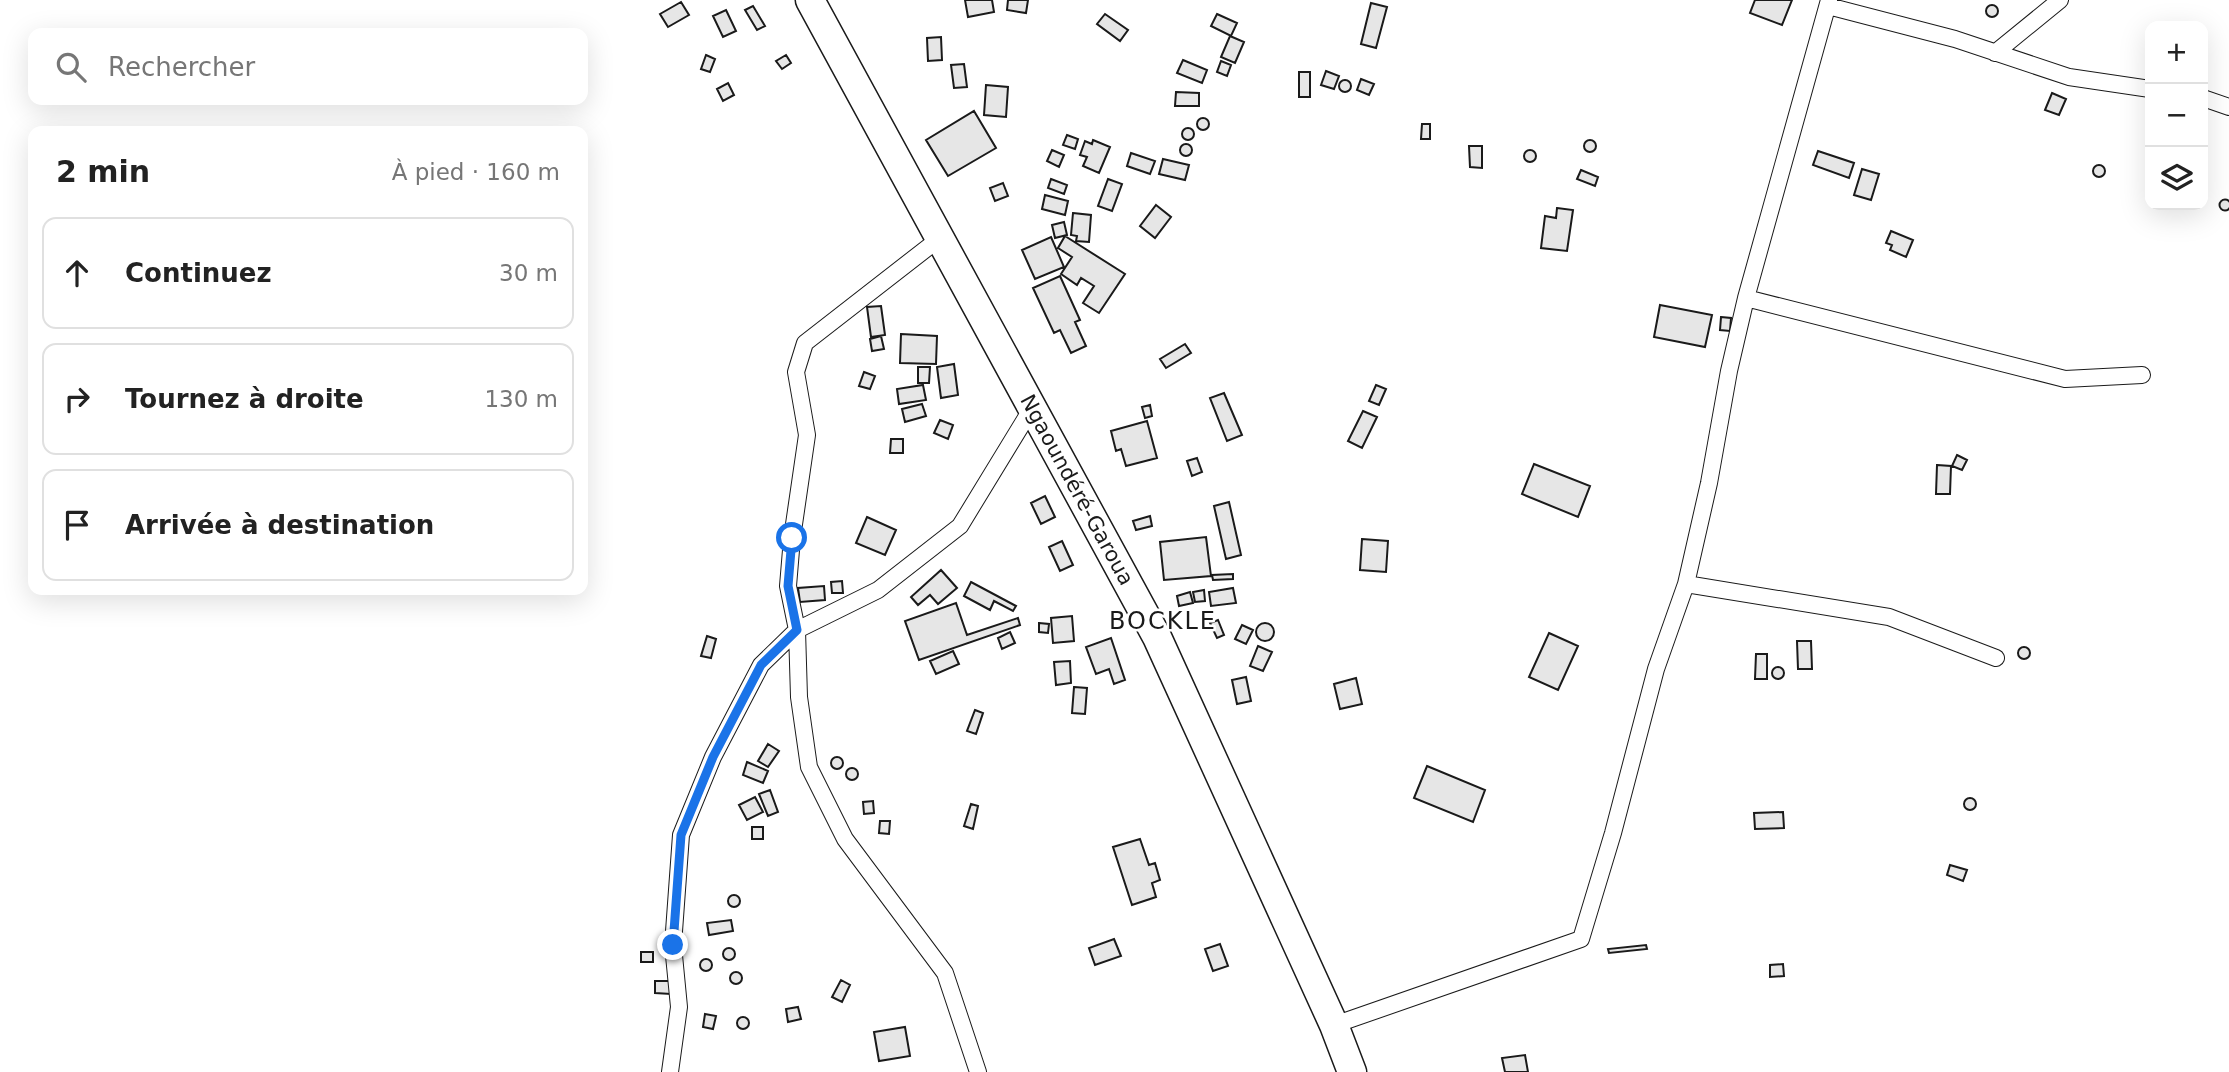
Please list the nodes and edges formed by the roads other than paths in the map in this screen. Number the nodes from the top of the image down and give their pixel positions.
1 (810, 0) edge
2 (2060, 0) edge
3 (1829, 3) edge
4 (1995, 53) junction
5 (2145, 88) edge
6 (2208, 100) edge
7 (2229, 107) edge
8 (940, 238) junction
9 (1746, 298) junction
10 (2142, 375) dead end
11 (1032, 408) junction
12 (1686, 584) junction
13 (797, 630) junction
14 (1996, 658) dead end
15 (1334, 1025) junction
16 (670, 1072) edge
17 (978, 1072) edge
18 (1352, 1072) edge

1 - 8 highway, Ngaoundéré-Garoua
2 - 4 street
3 - 4 street
3 - 9 street
4 - 5 street
6 - 7 street
8 - 11 highway, Ngaoundéré-Garoua
8 - 13 street
9 - 10 street
9 - 12 street
11 - 13 street
11 - 15 highway, Ngaoundéré-Garoua
12 - 14 street
12 - 15 street
13 - 16 street
13 - 17 street
15 - 18 highway, Ngaoundéré-Garoua

